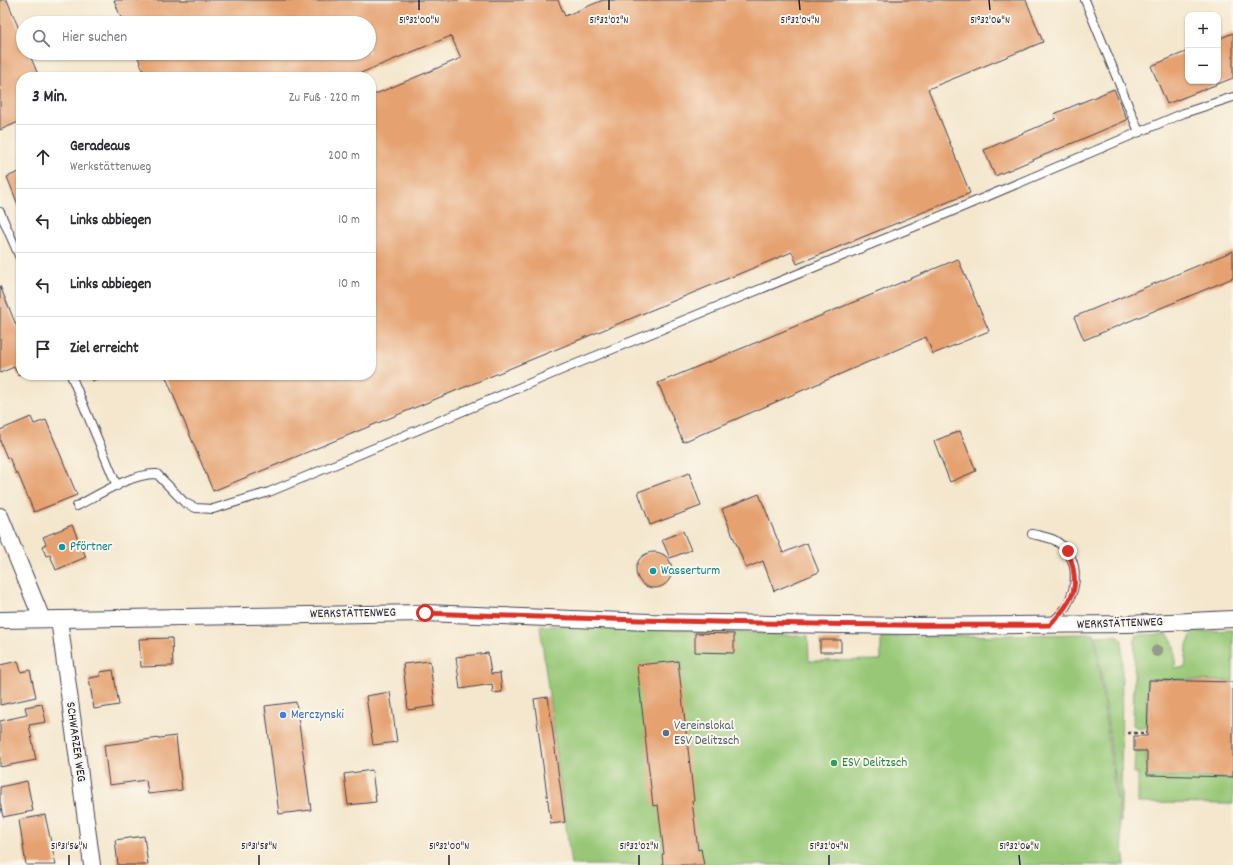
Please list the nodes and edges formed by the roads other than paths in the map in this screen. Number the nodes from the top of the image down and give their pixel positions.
1 (1085, 0) edge
2 (1233, 97) edge
3 (1139, 132) junction
4 (0, 212) edge
5 (16, 249) edge
6 (73, 380) edge
7 (117, 486) junction
8 (77, 506) dead end
9 (0, 516) edge
10 (1032, 534) dead end
11 (42, 619) junction
12 (59, 619) junction
13 (1233, 619) edge
14 (0, 620) edge
15 (1050, 625) junction
16 (92, 865) edge

1 - 3 lane
2 - 3 lane
3 - 7 lane
4 - 5 lane
6 - 7 lane
7 - 8 lane
9 - 11 street
10 - 15 lane
11 - 12 street, WERKSTÄTTENWEG
11 - 14 street, WERKSTÄTTENWEG
12 - 15 street, WERKSTÄTTENWEG
12 - 16 street, SCHWARZER WEG
13 - 15 street, WERKSTÄTTENWEG

